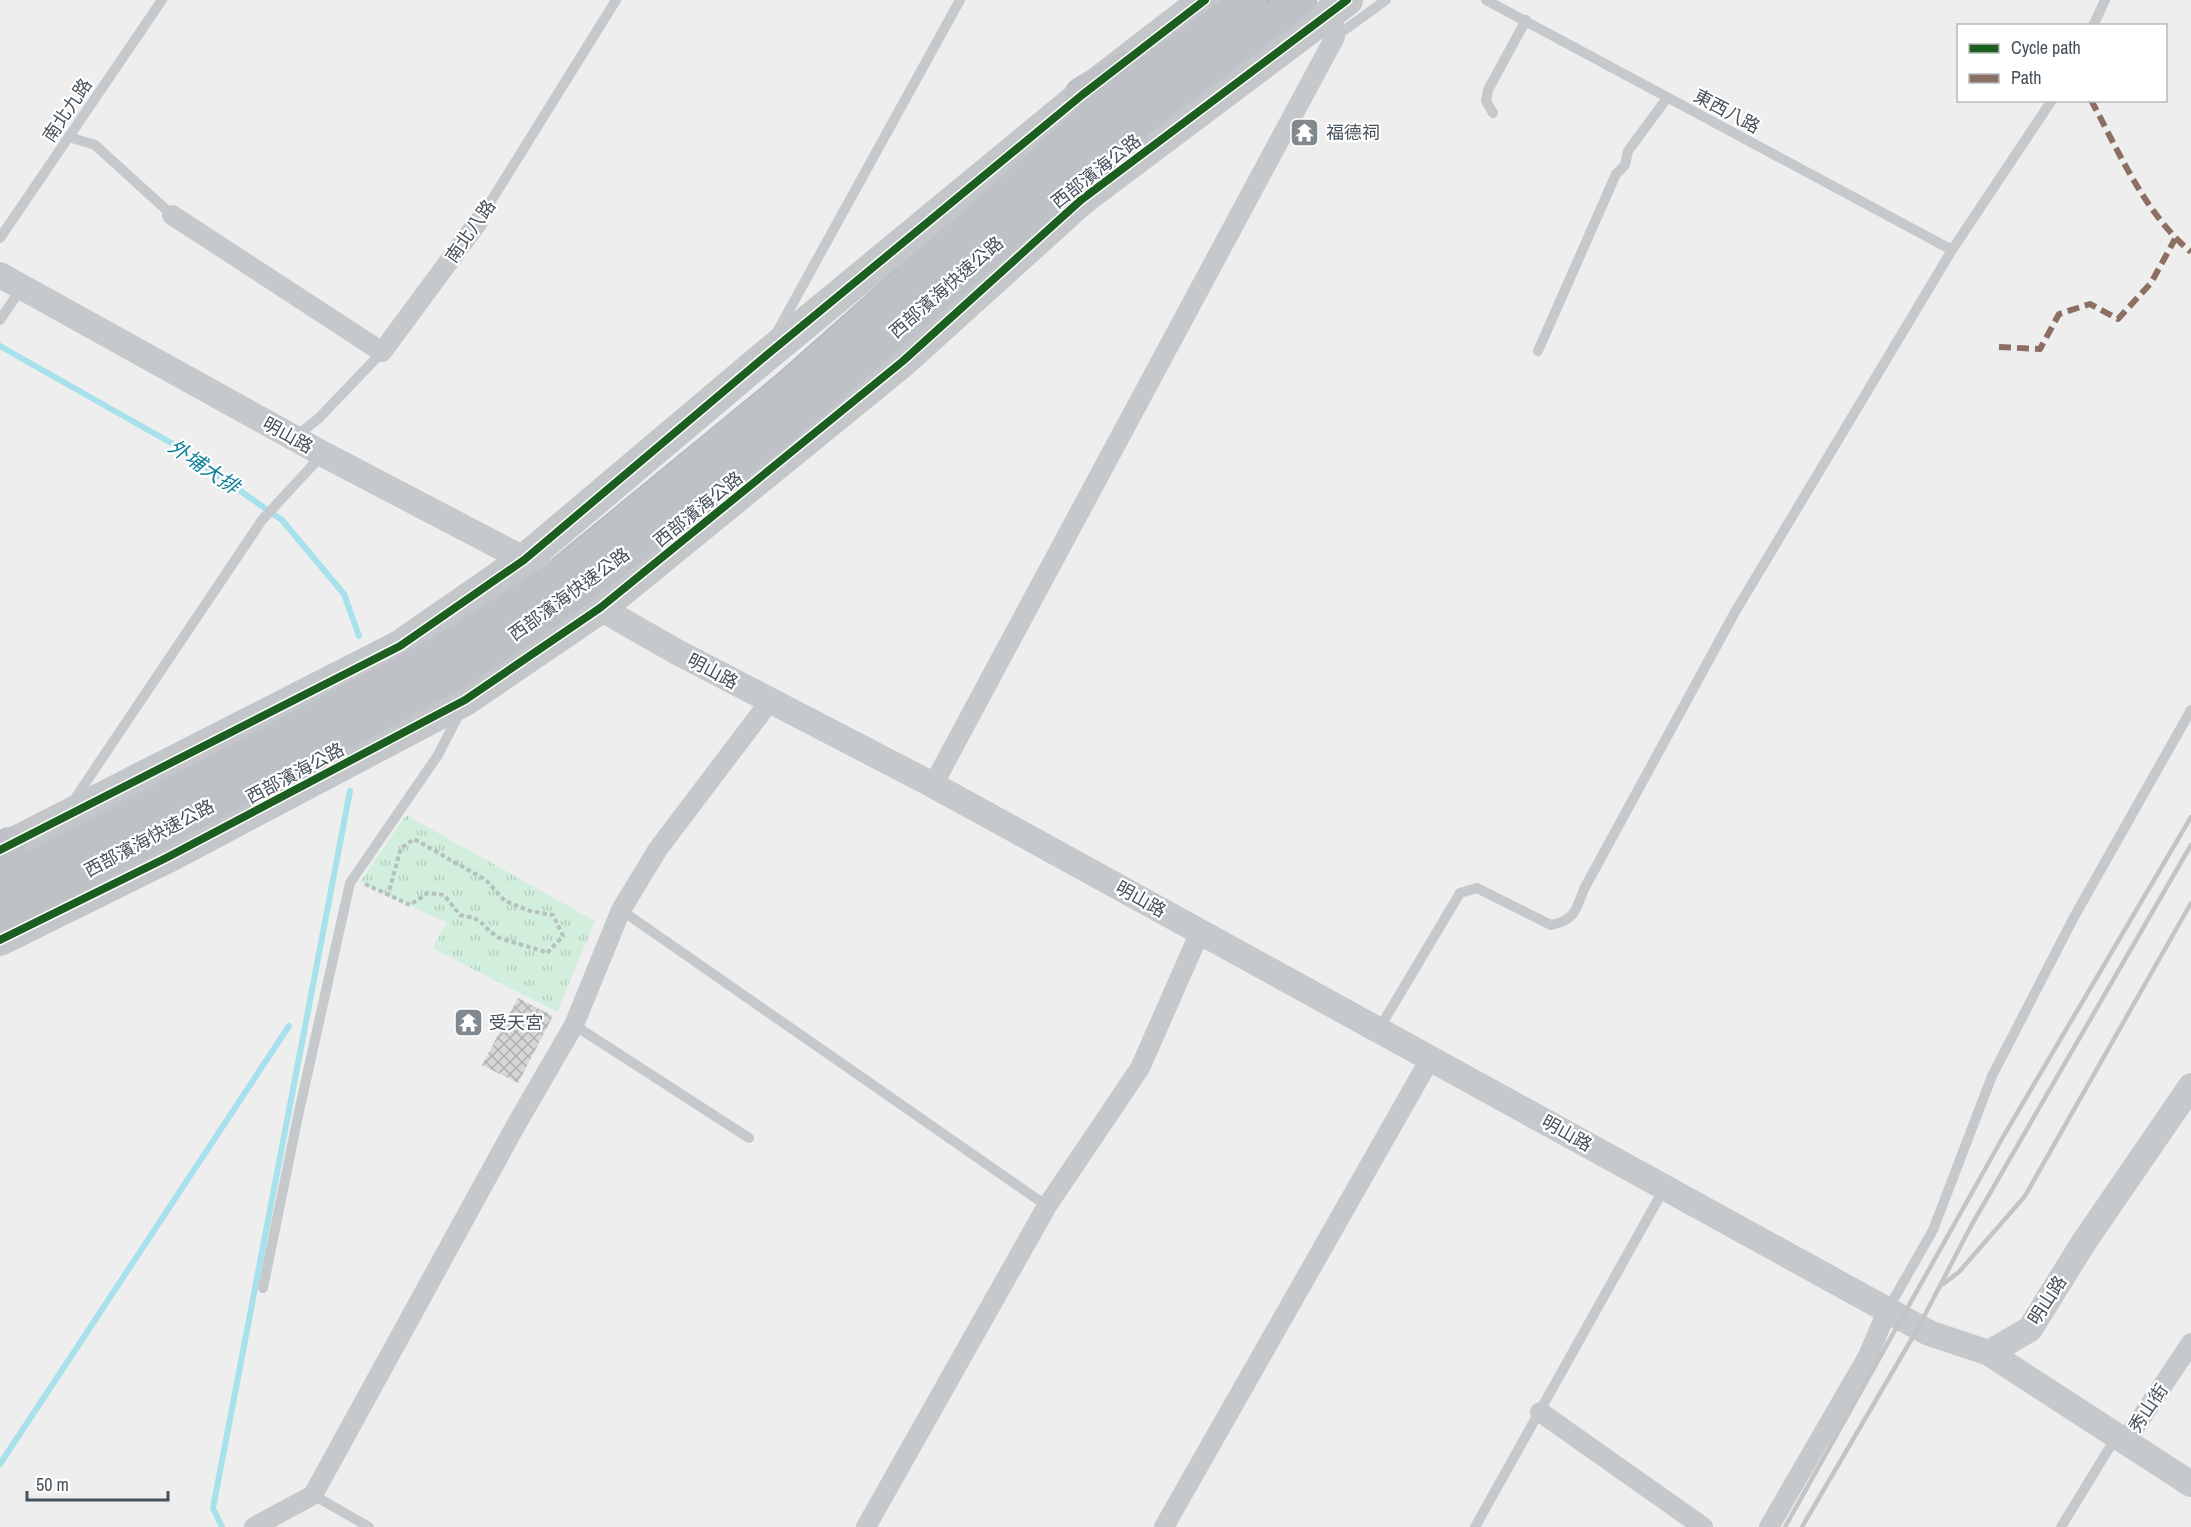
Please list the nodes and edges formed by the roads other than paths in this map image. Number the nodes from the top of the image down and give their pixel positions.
1 (162, 0) edge
2 (616, 0) edge
3 (960, 0) edge
4 (1205, 0) edge
5 (1235, 0) edge
6 (1250, 0) edge
7 (1299, 0) edge
8 (1386, 0) edge
9 (1486, 0) edge
10 (2105, 0) edge
11 (1331, 11) edge
12 (1526, 20) junction
13 (2094, 24) edge
14 (1083, 95) junction
15 (1667, 98) junction
16 (2051, 102) edge
17 (1493, 113) dead end
18 (69, 137) junction
19 (1081, 200) joint
20 (172, 215) joint
21 (478, 222) joint
22 (0, 238) edge
23 (1952, 250) junction
24 (11, 281) edge
25 (0, 320) edge
26 (1538, 351) dead end
27 (382, 352) junction
28 (762, 359) junction
29 (294, 438) junction
30 (323, 454) junction
31 (524, 560) junction
32 (579, 592) junction
33 (467, 698) junction
34 (770, 701) junction
35 (2191, 710) edge
36 (933, 785) junction
37 (62, 818) junction
38 (3, 849) edge
39 (0, 885) edge
40 (78, 902) joint
41 (621, 909) junction
42 (3, 931) edge
43 (1200, 932) junction
44 (574, 1025) junction
45 (1378, 1029) junction
46 (1430, 1059) junction
47 (2191, 1086) edge
48 (749, 1138) dead end
49 (1665, 1187) junction
50 (1047, 1206) junction
51 (263, 1288) dead end
52 (1888, 1309) junction
53 (2191, 1343) edge
54 (1989, 1353) junction
55 (1540, 1412) junction
56 (2121, 1439) junction
57 (2191, 1484) edge
58 (313, 1495) junction
59 (254, 1527) edge
60 (369, 1527) edge
61 (866, 1527) edge
62 (1164, 1527) edge
63 (1474, 1527) edge
64 (1703, 1527) edge
65 (1769, 1527) edge
66 (2061, 1527) edge

1 - 18 lane, 南北九路
2 - 21 lane, 南北八路
3 - 28 lane
4 - 14 main road
5 - 14 highway
6 - 32 highway, 西部濱海快速公路
7 - 32 highway, 西部濱海快速公路
8 - 11 lane
9 - 12 lane, 東西八路
10 - 13 lane
11 - 19 highway
11 - 36 street
12 - 15 lane, 東西八路
12 - 17 lane
14 - 28 main road
15 - 23 lane, 東西八路
15 - 26 lane
16 - 23 lane
18 - 20 lane
18 - 22 lane, 南北九路
19 - 32 main road, 西部濱海公路
20 - 27 street
21 - 27 street, 南北八路
23 - 45 lane
24 - 25 lane
24 - 29 street, 明山路
27 - 29 lane, 南北八路
28 - 31 main road
29 - 30 street, 明山路
30 - 31 street, 明山路
30 - 37 lane
31 - 32 street, 明山路
31 - 37 main road
32 - 33 main road, 西部濱海公路
32 - 34 street, 明山路
32 - 39 highway, 西部濱海快速公路
32 - 42 highway, 西部濱海快速公路
33 - 40 main road, 西部濱海公路
33 - 51 lane
34 - 36 street, 明山路
34 - 41 street
35 - 52 lane
36 - 43 street, 明山路
37 - 38 main road
40 - 42 highway
41 - 44 street
41 - 50 lane
43 - 45 street, 明山路
43 - 50 street
44 - 48 lane
44 - 58 street
45 - 46 street, 明山路
46 - 49 street, 明山路
46 - 62 street
47 - 54 street, 明山路
49 - 52 street, 明山路
49 - 55 lane
50 - 61 street
52 - 54 street, 明山路
52 - 65 street
53 - 56 street, 秀山街
54 - 56 street
55 - 63 lane
55 - 64 street
56 - 57 street
56 - 66 lane
58 - 59 street
58 - 60 lane

